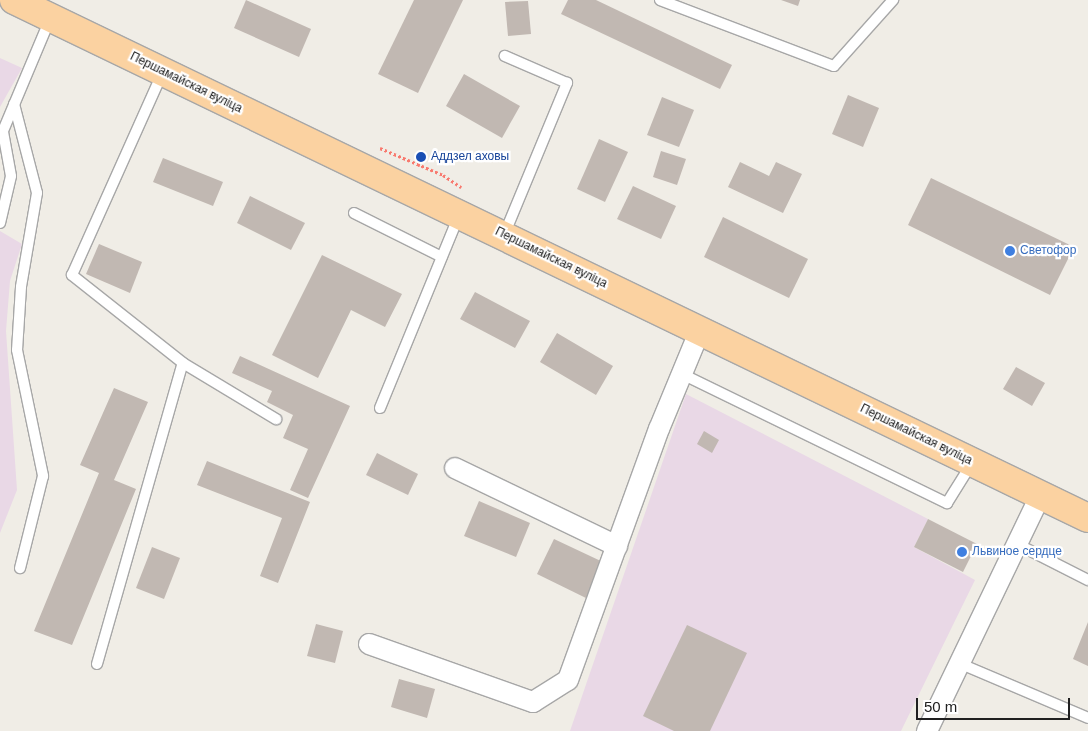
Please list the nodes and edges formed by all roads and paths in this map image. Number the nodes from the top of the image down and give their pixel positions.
1 (14, 0) edge
2 (660, 0) edge
3 (893, 0) edge
4 (51, 18) junction
5 (504, 56) dead end
6 (164, 71) junction
7 (14, 104) junction
8 (1, 135) edge
9 (354, 213) dead end
10 (460, 214) junction
11 (0, 223) edge
12 (504, 236) junction
13 (442, 257) junction
14 (700, 330) junction
15 (183, 363) junction
16 (682, 374) junction
17 (380, 408) dead end
18 (276, 419) dead end
19 (973, 463) junction
20 (455, 468) dead end
21 (1041, 494) junction
22 (1088, 518) edge
23 (1017, 544) junction
24 (617, 546) junction
25 (20, 568) dead end
26 (1088, 580) edge
27 (369, 644) dead end
28 (97, 664) dead end
29 (961, 664) junction
30 (1088, 718) edge
31 (927, 731) edge

1 - 4 main road, Першамайская вуліца
2 - 3 lane
4 - 6 main road, Першамайская вуліца
4 - 7 lane
5 - 12 lane
6 - 10 main road, Першамайская вуліца
6 - 15 lane
7 - 8 lane
7 - 25 lane
8 - 11 lane
9 - 13 lane
10 - 12 main road, Першамайская вуліца
10 - 13 lane
12 - 14 main road, Першамайская вуліца
13 - 17 lane
14 - 16 street
14 - 19 main road, Першамайская вуліца
15 - 18 lane
15 - 28 lane
16 - 19 lane
16 - 24 street
19 - 21 main road, Першамайская вуліца
20 - 24 street
21 - 22 main road, Першамайская вуліца
21 - 23 street
23 - 26 lane
23 - 29 street
24 - 27 street
29 - 30 lane
29 - 31 street

